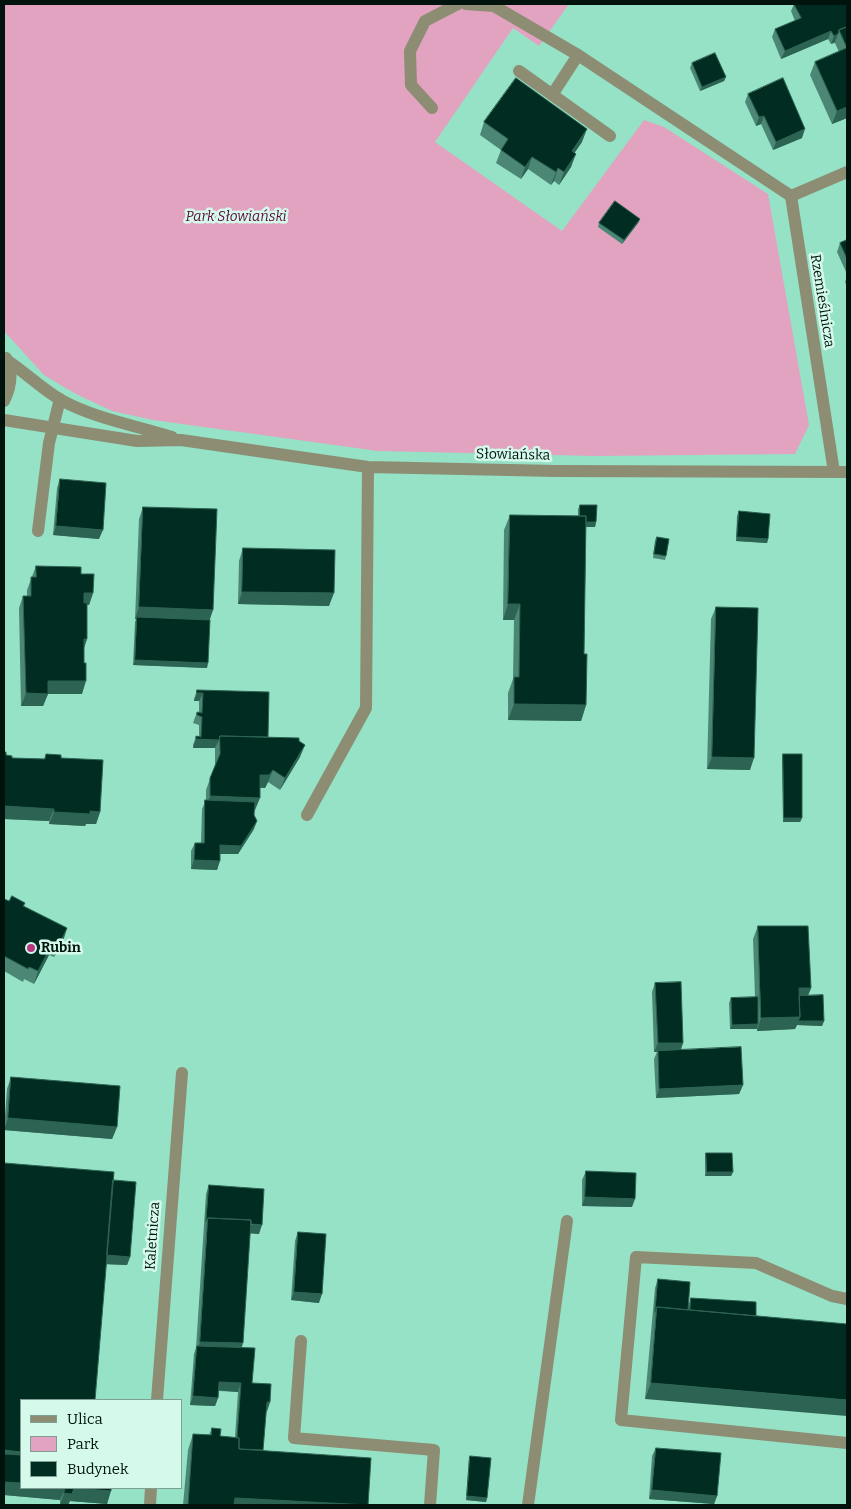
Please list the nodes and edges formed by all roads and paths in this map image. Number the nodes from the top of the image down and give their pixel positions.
1 (458, 4) edge
2 (466, 4) edge
3 (578, 55) junction
4 (519, 71) dead end
5 (552, 95) junction
6 (432, 108) dead end
7 (610, 136) dead end
8 (847, 172) edge
9 (790, 196) junction
10 (6, 357) edge
11 (60, 399) junction
12 (4, 401) edge
13 (4, 420) edge
14 (54, 427) junction
15 (181, 440) junction
16 (368, 467) junction
17 (834, 472) junction
18 (847, 472) edge
19 (38, 531) dead end
20 (307, 815) dead end
21 (182, 1073) dead end
22 (567, 1221) dead end
23 (847, 1298) edge
24 (302, 1341) dead end
25 (157, 1399) edge
26 (847, 1443) edge
27 (151, 1489) edge
28 (150, 1505) edge
29 (430, 1505) edge
30 (528, 1505) edge

1 - 6 street
2 - 3 street
3 - 5 street
3 - 9 street
4 - 5 street
5 - 7 street
8 - 9 street
9 - 17 street, Rzemieślnicza
10 - 11 street
10 - 12 street
11 - 14 street
11 - 15 street
13 - 14 street
14 - 15 street
14 - 19 street
15 - 16 street, Słowiańska
16 - 17 street, Słowiańska
16 - 20 street
17 - 18 street, Słowiańska
21 - 25 street, Kaletnicza
22 - 30 street
23 - 26 street
24 - 29 street
27 - 28 street

